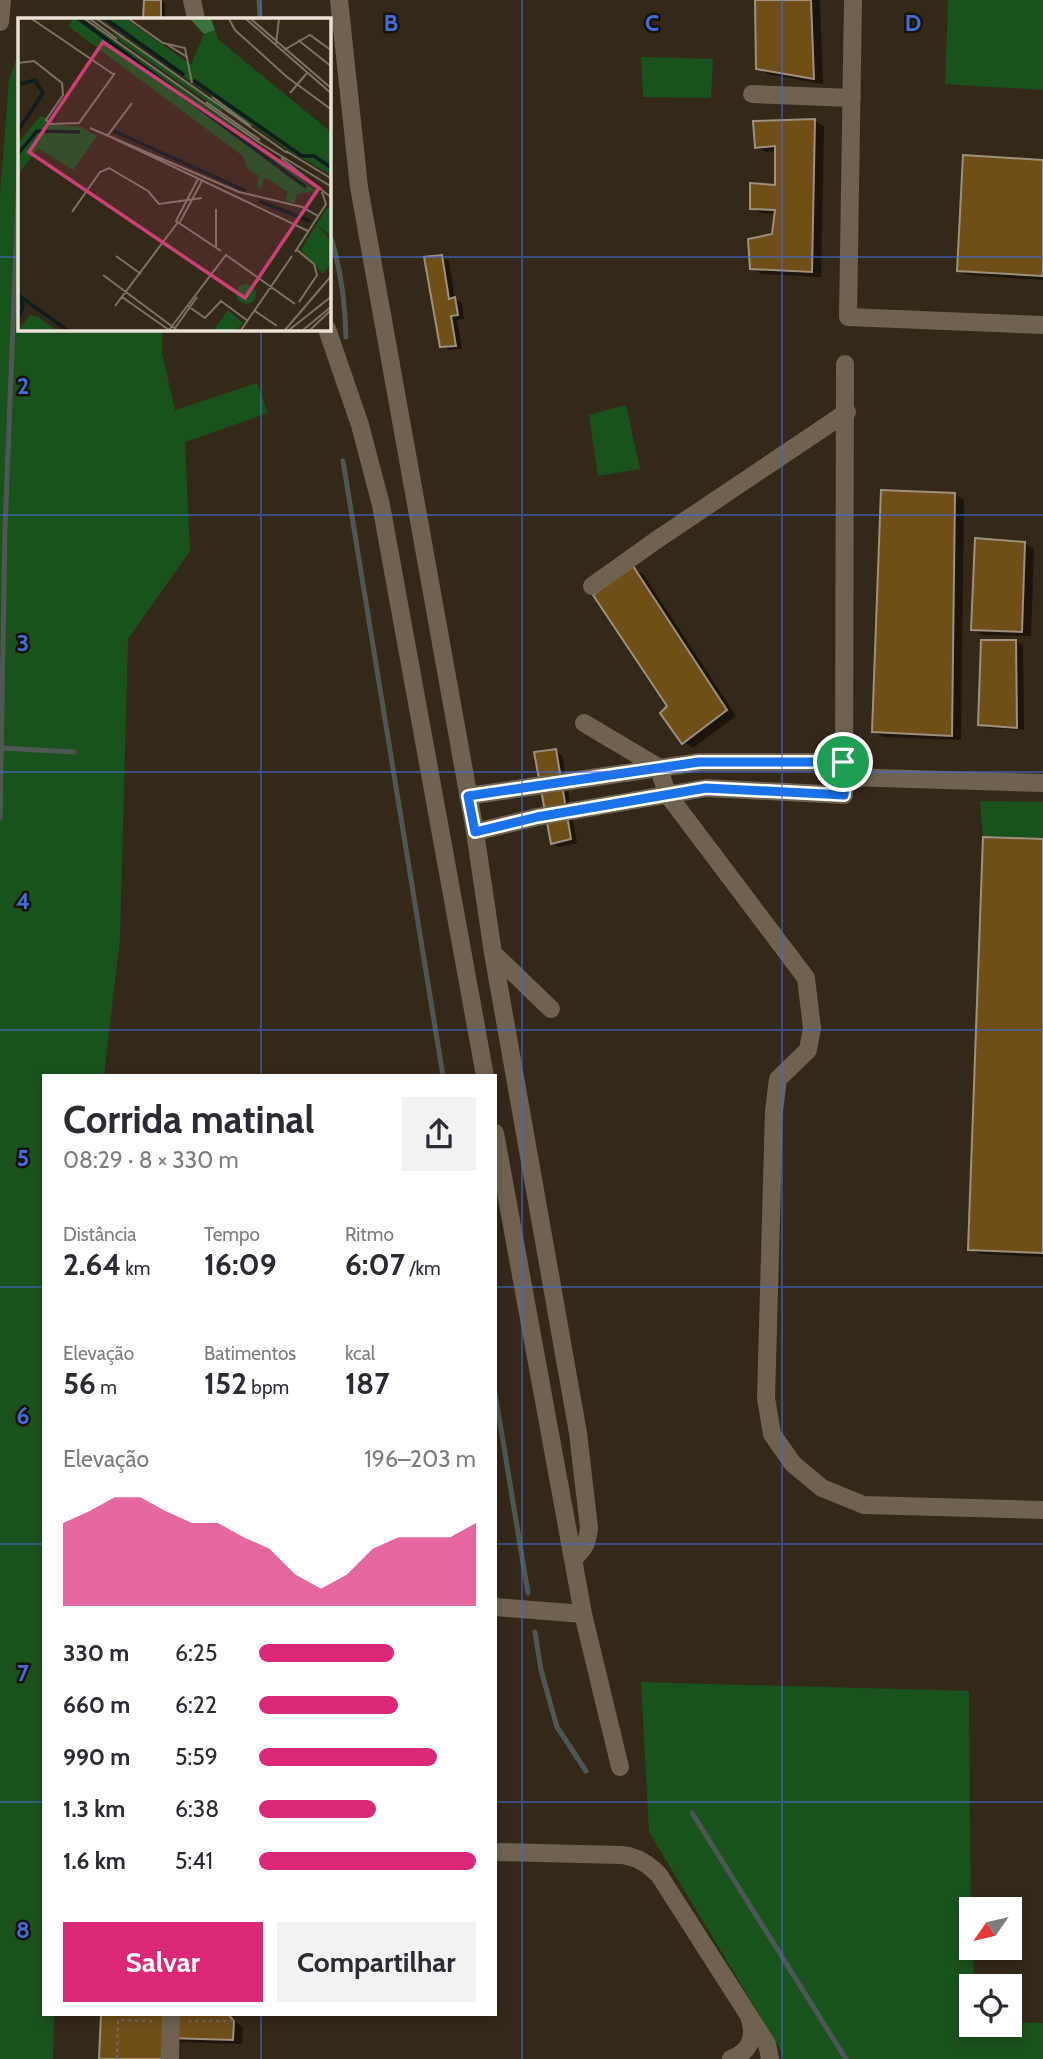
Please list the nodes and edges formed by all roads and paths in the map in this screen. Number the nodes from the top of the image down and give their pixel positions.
1 (192, 0) edge
2 (339, 0) edge
3 (853, 0) edge
4 (195, 18) edge
5 (751, 94) dead end
6 (852, 98) junction
7 (1043, 325) edge
8 (328, 331) edge
9 (845, 364) dead end
10 (847, 412) junction
11 (592, 586) dead end
12 (584, 723) dead end
13 (658, 767) junction
14 (588, 778) junction
15 (844, 778) junction
16 (1043, 783) edge
17 (516, 789) junction
18 (668, 795) junction
19 (468, 796) junction
20 (593, 808) junction
21 (522, 821) junction
22 (475, 832) junction
23 (493, 953) junction
24 (551, 1009) dead end
25 (485, 1074) edge
26 (497, 1144) edge
27 (1043, 1510) edge
28 (573, 1559) junction
29 (497, 1607) edge
30 (583, 1614) junction
31 (620, 1767) dead end
32 (497, 1852) edge
33 (748, 2013) junction
34 (172, 2016) edge
35 (196, 2016) edge
36 (118, 2020) dead end
37 (195, 2021) dead end
38 (117, 2059) edge
39 (170, 2059) edge
40 (731, 2059) edge
41 (770, 2059) edge

1 - 4 lane
2 - 19 lane
3 - 6 lane
5 - 6 lane
6 - 7 lane
8 - 25 lane
9 - 10 lane
10 - 11 lane
10 - 15 lane
12 - 13 lane
13 - 14 lane
13 - 15 lane
13 - 18 lane
14 - 17 lane
14 - 20 lane
15 - 16 lane
15 - 18 lane
17 - 19 lane
17 - 21 lane
18 - 20 lane
18 - 27 lane
19 - 22 lane
20 - 21 lane
21 - 22 lane
22 - 23 lane
23 - 24 lane
23 - 28 lane
26 - 28 lane
28 - 30 lane
29 - 30 lane
30 - 31 lane
32 - 33 lane
33 - 40 lane
33 - 41 lane
34 - 39 lane
35 - 37 path
36 - 38 path

